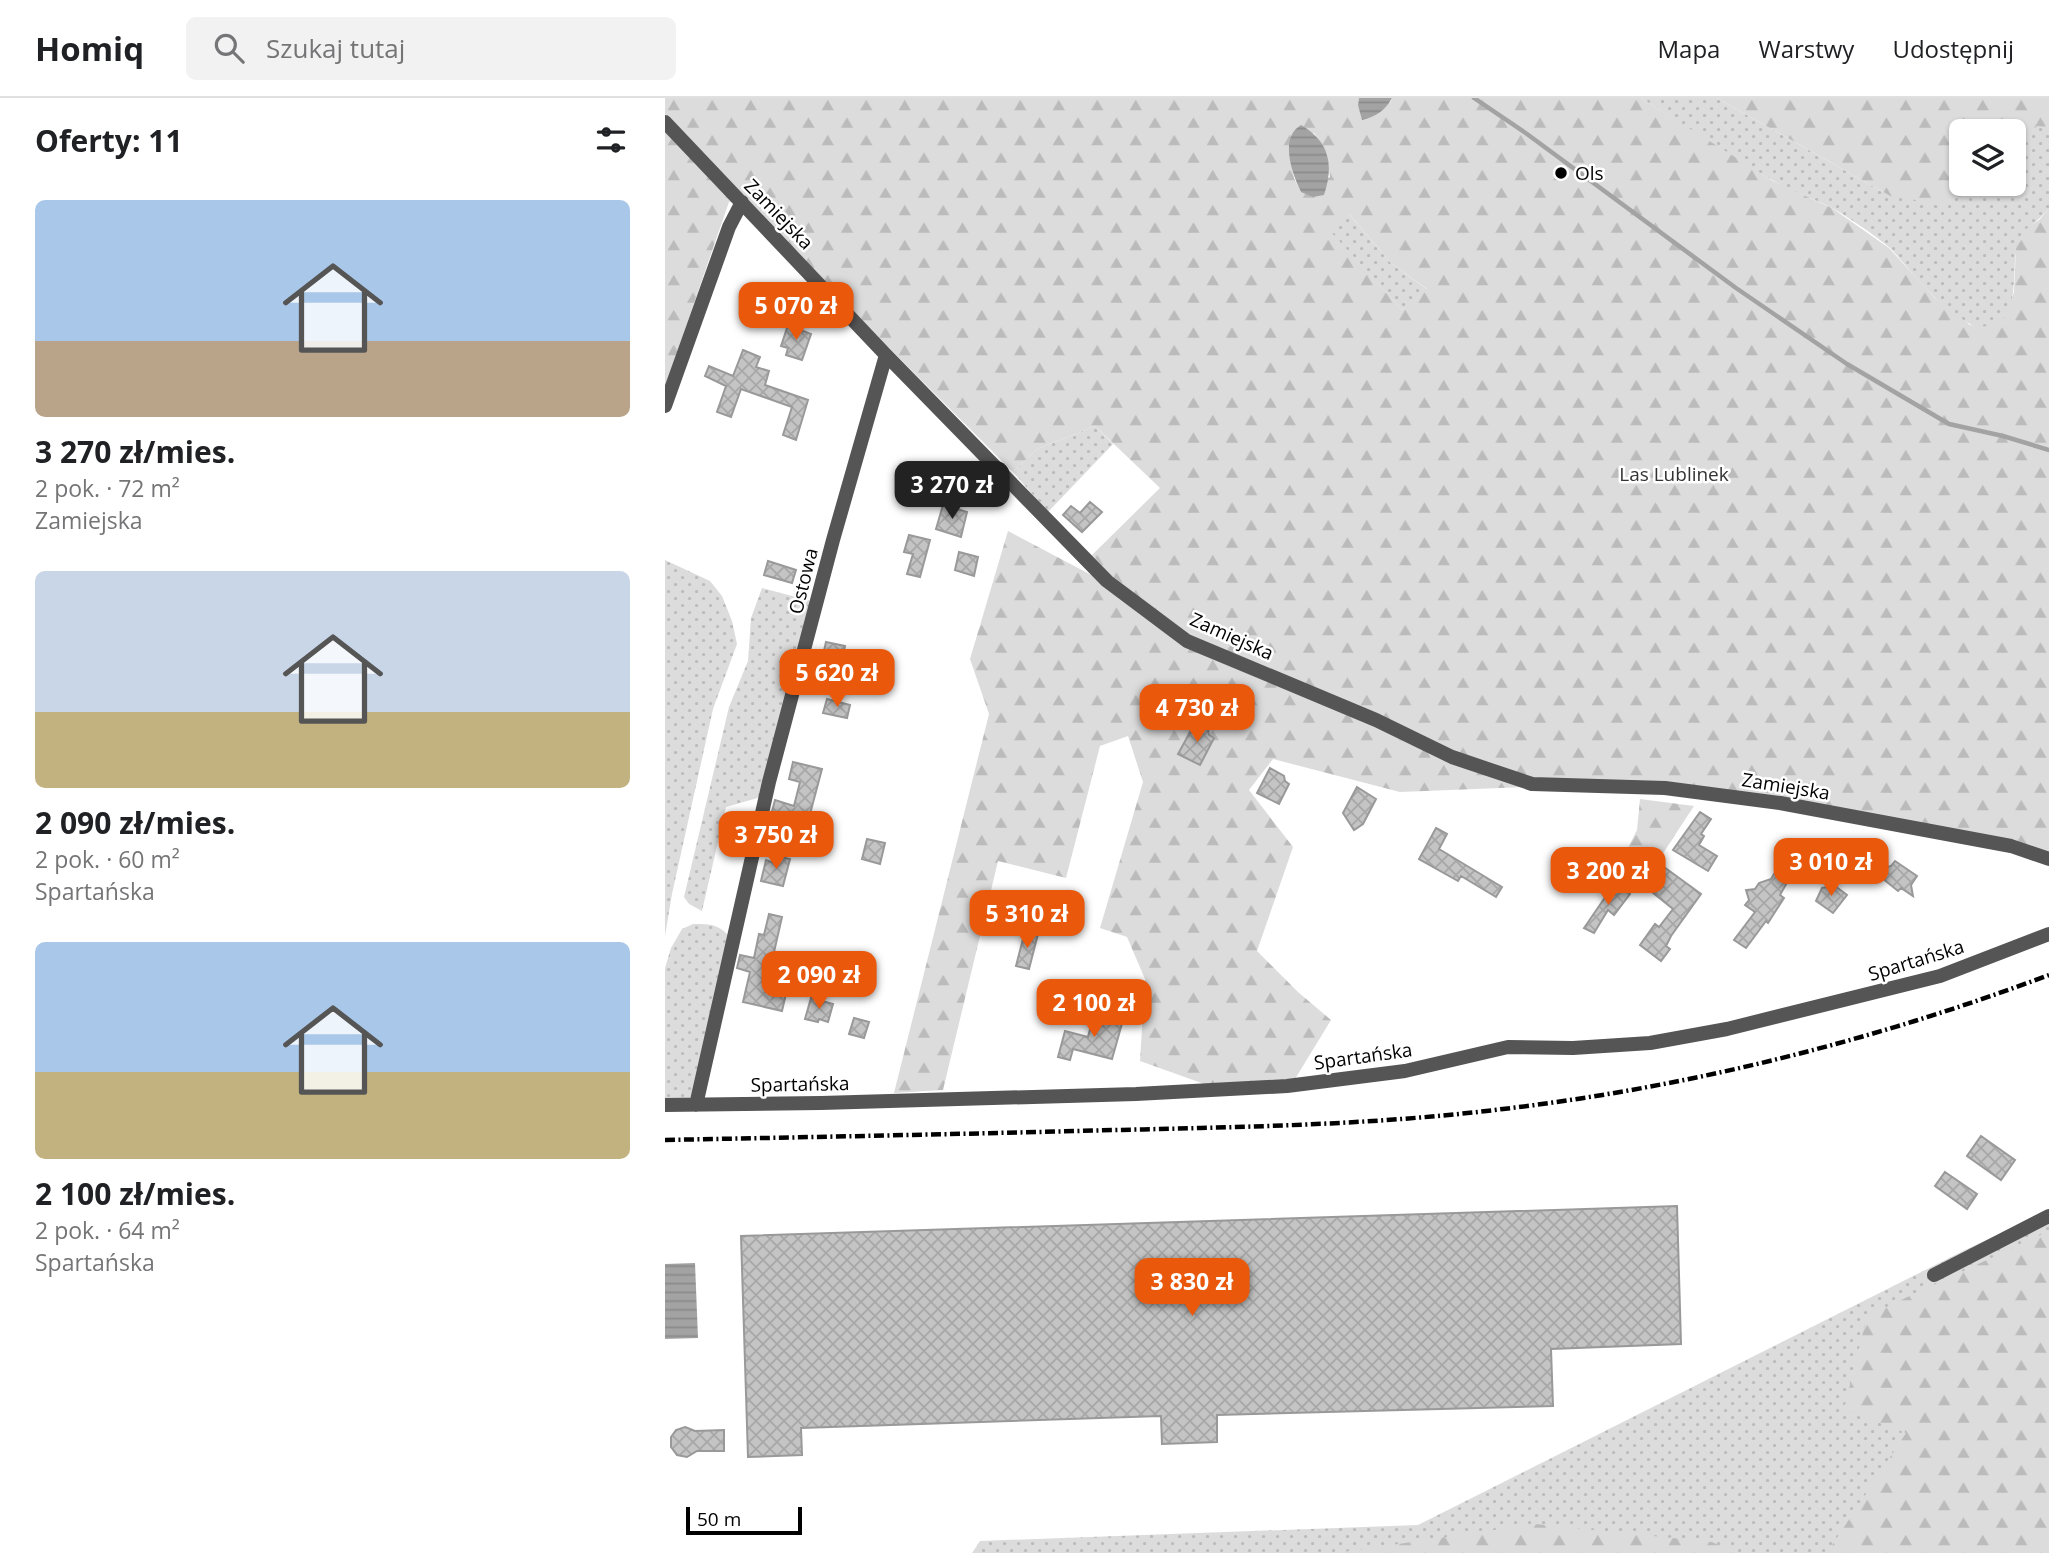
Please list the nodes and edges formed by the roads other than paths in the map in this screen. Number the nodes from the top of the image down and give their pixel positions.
1 (665, 122) edge
2 (741, 202) junction
3 (886, 355) junction
4 (665, 406) edge
5 (2049, 859) edge
6 (2049, 934) edge
7 (665, 1105) edge
8 (696, 1105) junction
9 (2049, 1216) edge
10 (1934, 1275) dead end

1 - 2 street, Zamiejska
2 - 3 street, Zamiejska
2 - 4 street
3 - 5 street, Zamiejska
3 - 8 street, Ostowa
6 - 8 street, Spartańska
7 - 8 street, Spartańska
9 - 10 street

